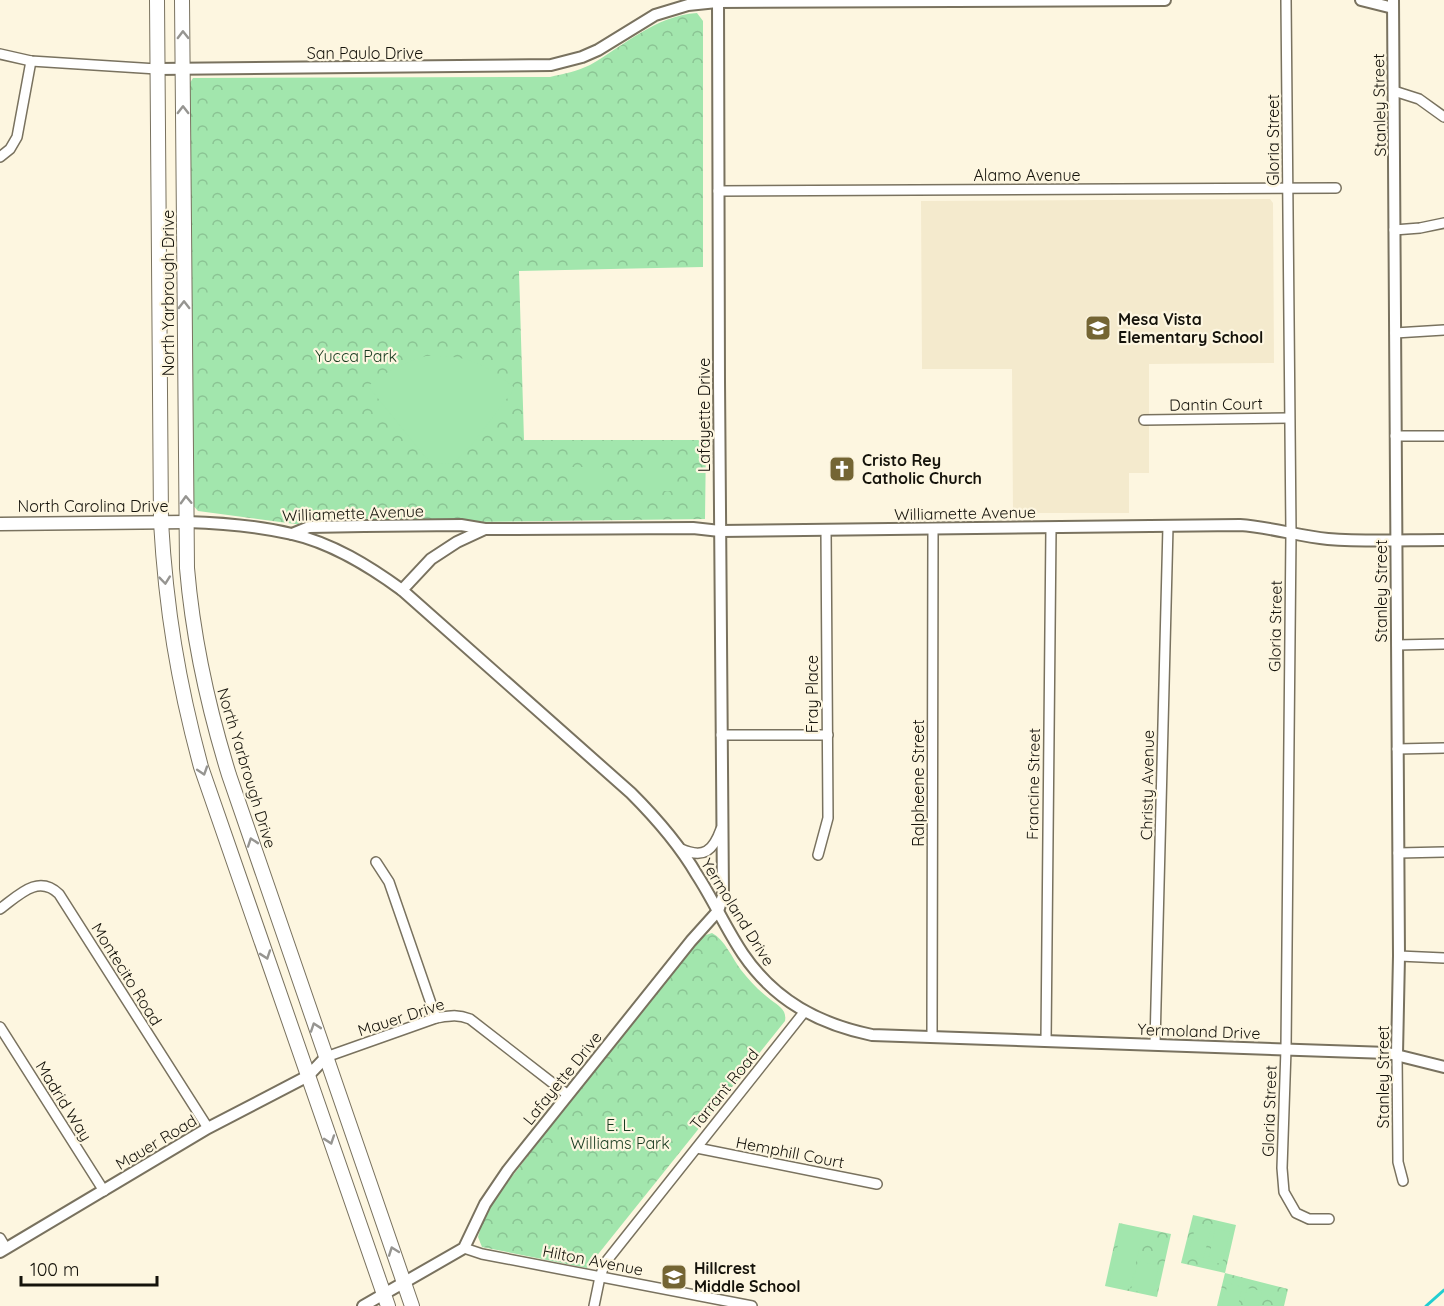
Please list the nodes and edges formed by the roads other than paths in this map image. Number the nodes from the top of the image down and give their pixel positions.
1 (157, 0) edge
2 (182, 0) edge
3 (1165, 0) edge
4 (1286, 0) edge
5 (1361, 0) edge
6 (716, 1) edge
7 (1393, 4) edge
8 (0, 54) edge
9 (31, 61) junction
10 (157, 69) junction
11 (183, 70) junction
12 (1394, 91) junction
13 (1444, 117) edge
14 (0, 157) edge
15 (184, 185) junction
16 (158, 186) junction
17 (1336, 188) dead end
18 (1289, 189) junction
19 (718, 191) junction
20 (1444, 223) edge
21 (1395, 230) junction
22 (1444, 330) edge
23 (1395, 333) junction
24 (1289, 418) junction
25 (1144, 420) dead end
26 (1395, 436) junction
27 (1444, 436) edge
28 (161, 522) junction
29 (187, 522) junction
30 (0, 524) edge
31 (1168, 526) junction
32 (1050, 528) junction
33 (485, 529) junction
34 (933, 529) junction
35 (826, 530) junction
36 (720, 531) junction
37 (1291, 533) junction
38 (292, 534) junction
39 (1396, 540) junction
40 (1444, 540) edge
41 (402, 590) junction
42 (1444, 644) edge
43 (1397, 645) junction
44 (203, 677) junction
45 (180, 682) junction
46 (721, 735) junction
47 (828, 735) junction
48 (1444, 748) edge
49 (1397, 749) junction
50 (722, 827) junction
51 (681, 849) junction
52 (1444, 852) edge
53 (1398, 853) junction
54 (818, 855) dead end
55 (376, 862) dead end
56 (0, 909) edge
57 (718, 911) junction
58 (1399, 956) junction
59 (1444, 958) edge
60 (805, 1011) junction
61 (436, 1018) junction
62 (0, 1026) edge
63 (932, 1037) junction
64 (1046, 1041) junction
65 (1155, 1044) junction
66 (1286, 1049) junction
67 (1397, 1054) junction
68 (326, 1057) junction
69 (1444, 1067) edge
70 (308, 1076) junction
71 (568, 1095) junction
72 (208, 1128) junction
73 (697, 1148) junction
74 (1403, 1181) dead end
75 (878, 1184) dead end
76 (104, 1191) junction
77 (1329, 1219) dead end
78 (0, 1238) edge
79 (464, 1248) junction
80 (3, 1250) edge
81 (600, 1277) junction
82 (404, 1281) junction
83 (386, 1300) edge
84 (363, 1306) edge
85 (412, 1306) edge
86 (594, 1306) edge
87 (752, 1306) edge

1 - 10 main road, North Yarbrough Drive
11 -> 2 main road, North Yarbrough Drive
3 - 6 street, San Paulo Drive
4 - 18 street, Gloria Street
5 - 7 street
6 - 11 street, San Paulo Drive
6 - 19 street, Lafayette Drive
7 - 12 street, Stanley Street
8 - 9 street, San Paulo Drive
9 - 10 street, San Paulo Drive
9 - 14 street
10 - 11 street, San Paulo Drive
10 - 16 main road, North Yarbrough Drive
15 -> 11 main road, North Yarbrough Drive
12 - 13 street
12 - 21 street, Stanley Street
15 - 16 main road
29 -> 15 main road, North Yarbrough Drive
16 - 28 main road, North Yarbrough Drive
17 - 18 street, Alamo Avenue
18 - 19 street, Alamo Avenue
18 - 24 street, Gloria Street
19 - 36 street, Lafayette Drive
20 - 21 street
21 - 23 street, Stanley Street
22 - 23 street
23 - 26 street, Stanley Street
24 - 25 street, Dantin Court
24 - 37 street, Gloria Street
26 - 27 street
26 - 39 street, Stanley Street
28 - 29 main road, North Carolina Drive
28 - 30 main road, North Carolina Drive
28 -> 45 main road, North Yarbrough Drive
29 - 38 street, Williamette Avenue
29 - 44 main road, North Yarbrough Drive
31 - 32 street, Williamette Avenue
31 - 37 street, Williamette Avenue
31 - 65 street, Christy Avenue
32 - 34 street, Williamette Avenue
32 - 64 street, Francine Street
33 - 36 street, Williamette Avenue
33 - 38 street, Williamette Avenue
33 - 41 street, Williamette Avenue
34 - 35 street, Williamette Avenue
34 - 63 street, Ralpheene Street
35 - 36 street, Williamette Avenue
35 - 47 street, Fray Place
36 - 46 street, Lafayette Drive
37 - 39 street, Williamette Avenue
37 - 66 street, Gloria Street
38 - 41 street, Yermoland Drive
39 - 40 street, Williamette Avenue
39 - 43 street, Stanley Street
41 - 51 street, Yermoland Drive
42 - 43 street
43 - 49 street, Stanley Street
44 - 45 main road
68 -> 44 main road, North Yarbrough Drive
45 -> 70 main road, North Yarbrough Drive
46 - 47 street
46 - 50 street, Lafayette Drive
47 - 54 street, Fray Place
48 - 49 street
49 - 53 street, Stanley Street
50 - 51 street
50 - 57 street, Lafayette Drive
51 - 57 street, Yermoland Drive
52 - 53 street
53 - 58 street, Stanley Street
55 - 61 street
56 - 72 street, Montecito Road
57 - 60 street, Yermoland Drive
57 - 71 street, Lafayette Drive
58 - 59 street
58 - 67 street, Stanley Street
60 - 63 street, Yermoland Drive
60 - 73 street, Tarrant Road
61 - 68 street, Mauer Drive
61 - 71 street, Mauer Drive
62 - 76 street, Madrid Way
63 - 64 street, Yermoland Drive
64 - 65 street, Yermoland Drive
65 - 66 street, Yermoland Drive
66 - 67 street, Yermoland Drive
66 - 77 street, Gloria Street
67 - 69 street, Yermoland Drive
67 - 74 street, Stanley Street
68 - 70 street, Mauer Road
82 -> 68 main road, North Yarbrough Drive
70 - 72 street, Mauer Road
70 -> 83 main road, North Yarbrough Drive
71 - 79 street, Lafayette Drive
72 - 76 street, Mauer Road
73 - 75 street, Hemphill Court
73 - 81 street, Tarrant Road
76 - 80 street, Mauer Road
78 - 80 street
79 - 81 street, Hilton Avenue
79 - 82 street
81 - 86 street, Tarrant Road
81 - 87 street, Hilton Avenue
82 - 83 street
82 - 85 main road, North Yarbrough Drive
83 - 84 street

